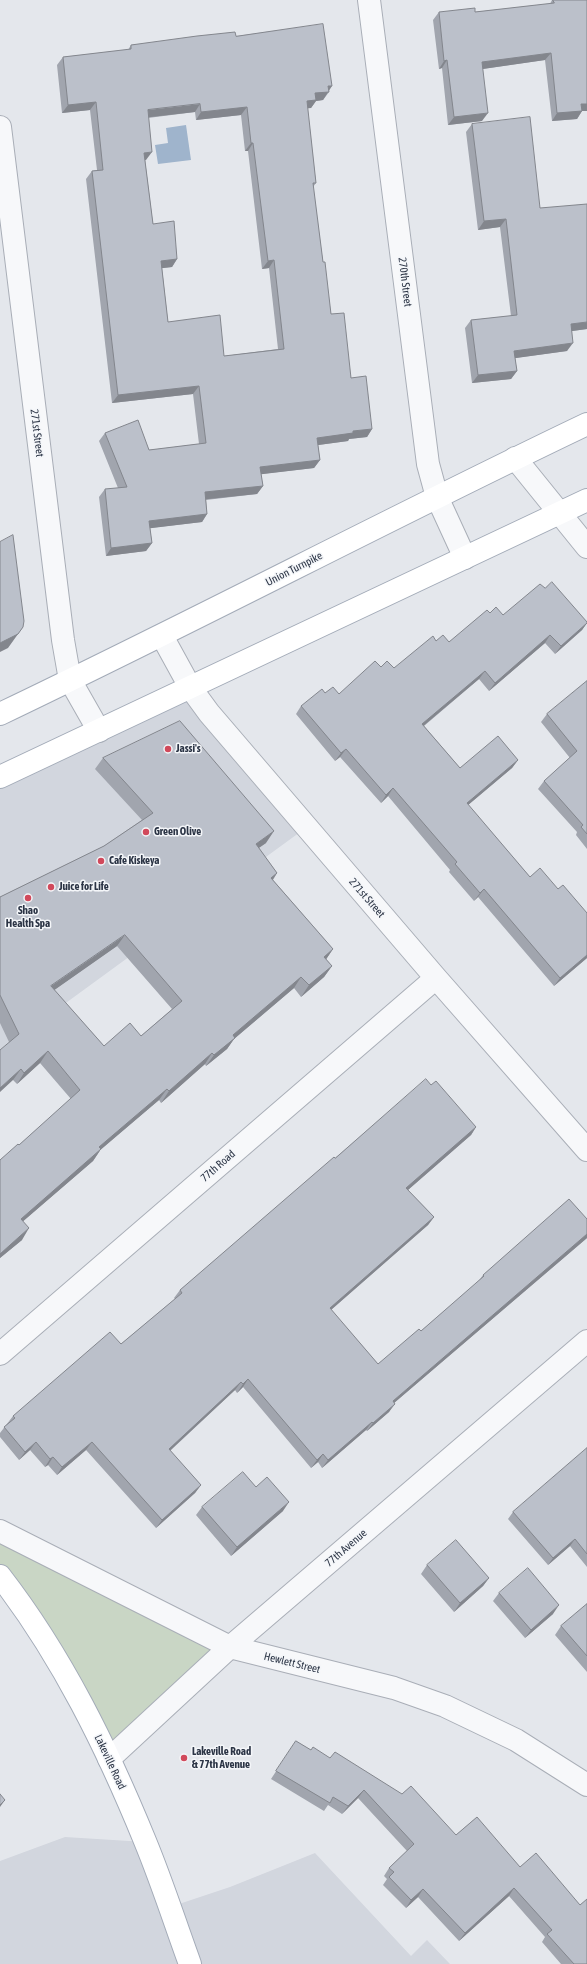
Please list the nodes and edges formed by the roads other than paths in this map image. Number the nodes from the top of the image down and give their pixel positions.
1 (369, 0) edge
2 (0, 127) edge
3 (587, 424) edge
4 (515, 458) junction
5 (437, 497) junction
6 (587, 500) edge
7 (559, 513) junction
8 (587, 547) edge
9 (465, 558) junction
10 (162, 636) junction
11 (70, 680) junction
12 (190, 687) junction
13 (0, 714) edge
14 (99, 731) junction
15 (0, 777) edge
16 (436, 978) junction
17 (587, 1150) edge
18 (587, 1341) edge
19 (0, 1354) edge
20 (0, 1531) edge
21 (0, 1576) edge
22 (230, 1647) junction
23 (109, 1759) junction
24 (587, 1785) edge
25 (190, 1964) edge

1 - 5 street, 270th Street
2 - 11 street, 271st Street
3 - 4 main road, Union Turnpike
4 - 5 main road, Union Turnpike
4 - 7 street
5 - 9 street, 270th Street
5 - 10 main road, Union Turnpike
6 - 7 main road
7 - 8 street
7 - 9 main road
9 - 12 main road
10 - 11 main road, Union Turnpike
10 - 12 street, 271st Street
11 - 13 main road, Union Turnpike
11 - 14 street, 271st Street
12 - 14 main road
12 - 16 street, 271st Street
14 - 15 main road
16 - 17 street, 271st Street
16 - 19 street, 77th Road
18 - 22 street, 77th Avenue
20 - 22 street, Hewlett Street
21 - 23 main road, Lakeville Road
22 - 23 street, 77th Avenue
22 - 24 street, Hewlett Street
23 - 25 main road, Lakeville Road

